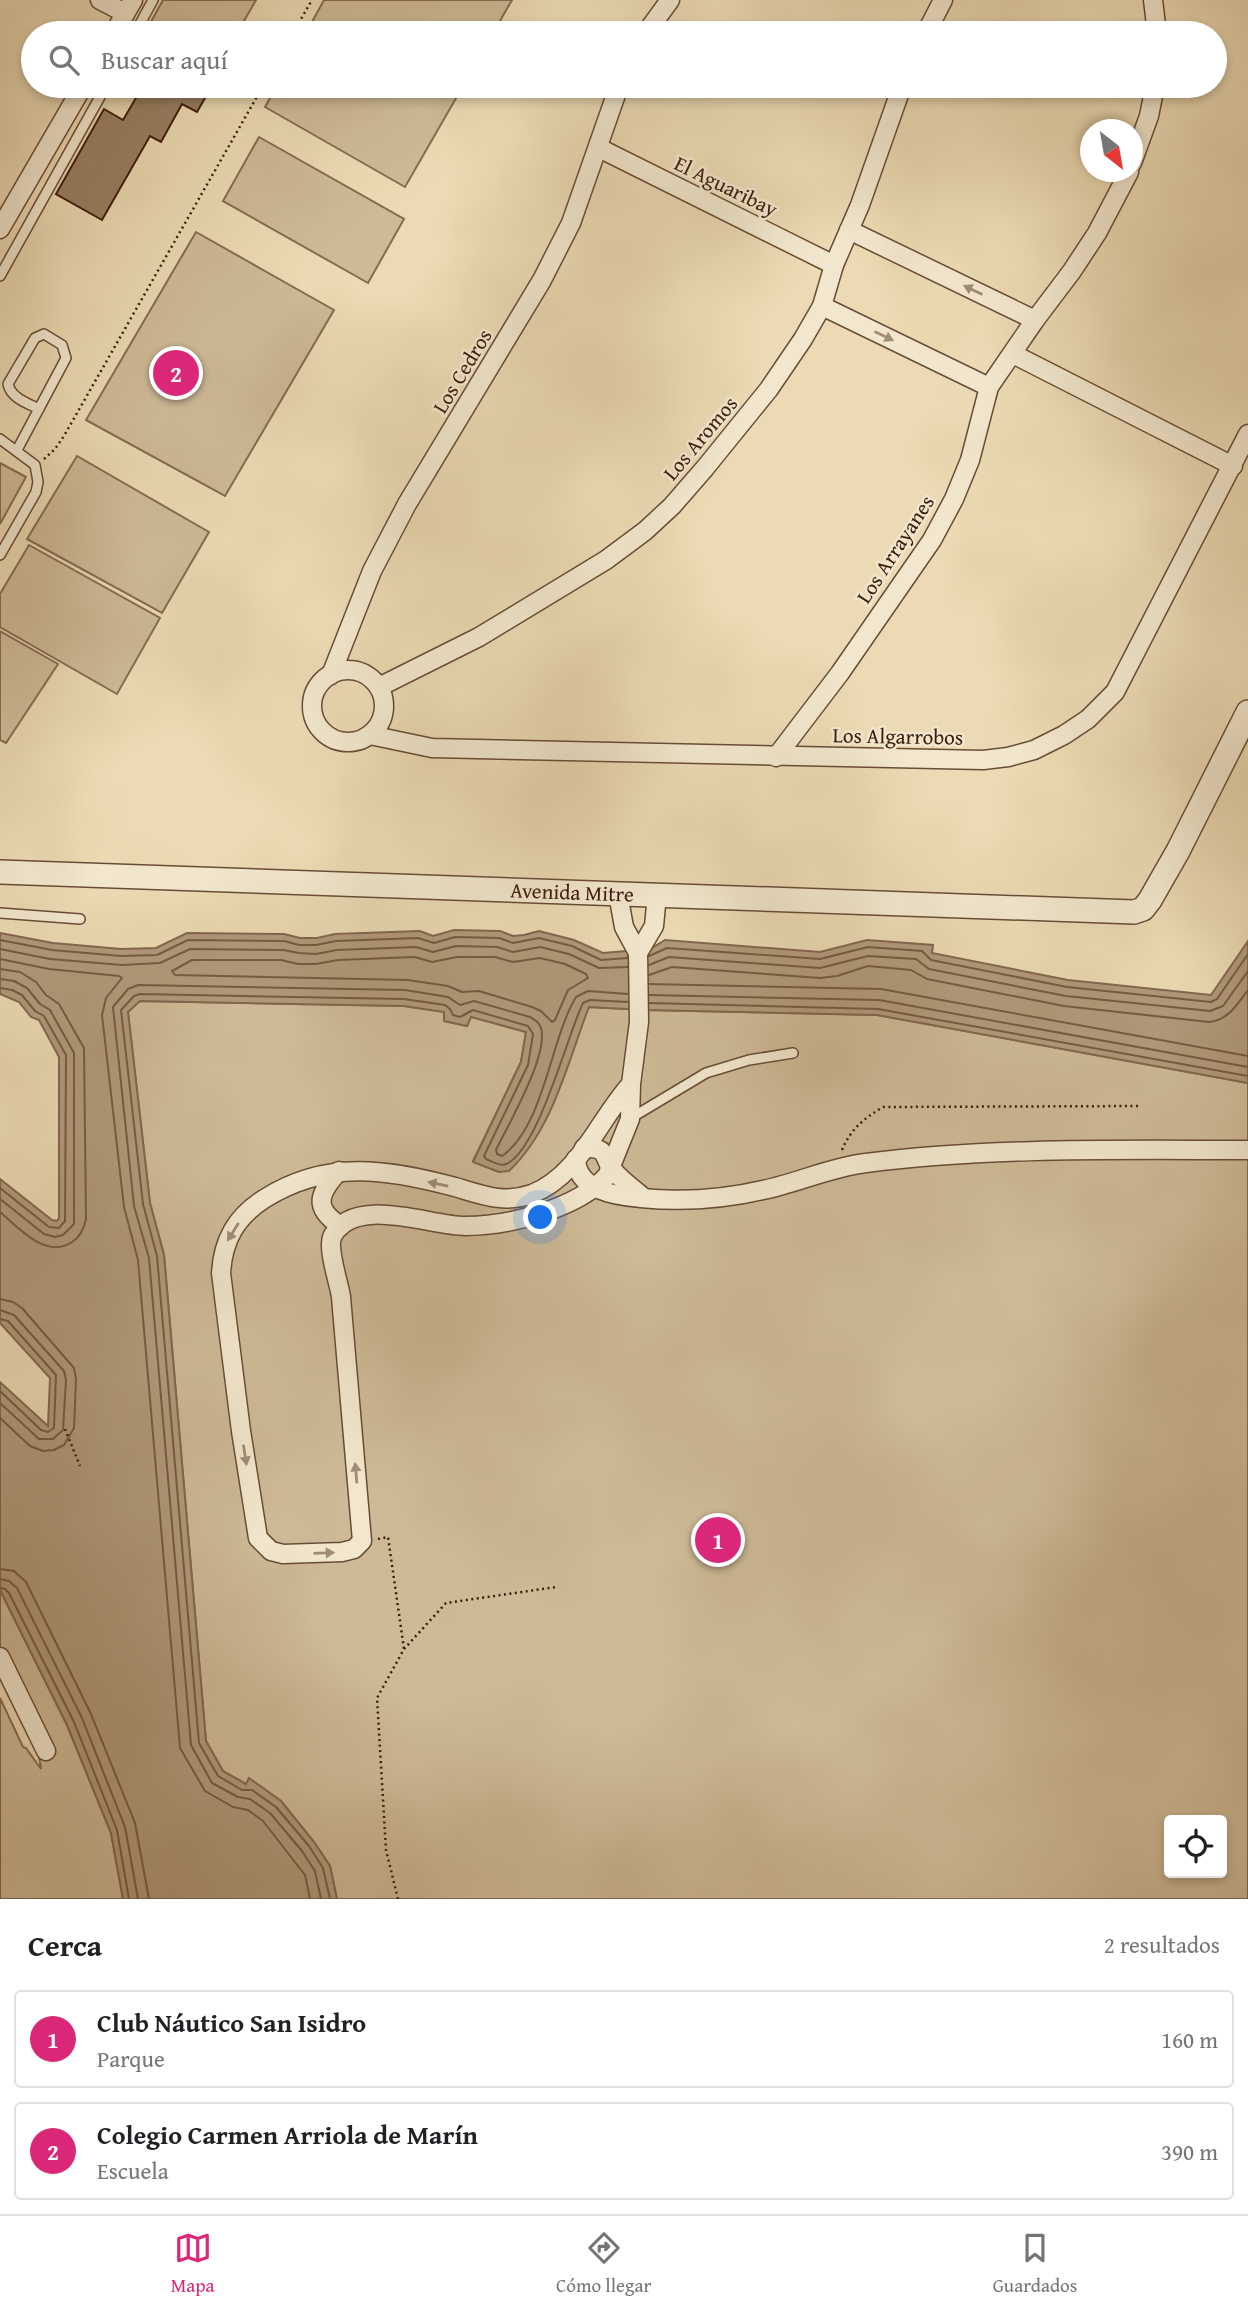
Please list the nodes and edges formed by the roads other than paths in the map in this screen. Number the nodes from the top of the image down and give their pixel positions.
1 (100, 0) edge
2 (153, 0) edge
3 (670, 0) edge
4 (943, 0) edge
5 (1153, 0) edge
6 (129, 6) edge
7 (142, 21) edge
8 (655, 21) edge
9 (932, 21) edge
10 (1156, 21) edge
11 (75, 98) edge
12 (99, 98) edge
13 (616, 98) edge
14 (898, 98) edge
15 (1153, 98) edge
16 (1143, 133) edge
17 (599, 148) junction
18 (1124, 182) edge
19 (8, 197) edge
20 (0, 229) edge
21 (849, 230) junction
22 (834, 265) junction
23 (0, 276) edge
24 (822, 306) junction
25 (1035, 320) junction
26 (1013, 354) junction
27 (989, 387) junction
28 (39, 409) junction
29 (1248, 434) edge
30 (0, 439) edge
31 (17, 450) junction
32 (1233, 466) junction
33 (0, 555) edge
34 (331, 675) junction
35 (379, 687) junction
36 (1248, 712) edge
37 (370, 735) junction
38 (776, 757) junction
39 (0, 872) edge
40 (618, 894) junction
41 (657, 895) junction
42 (0, 913) edge
43 (80, 919) dead end
44 (638, 957) junction
45 (793, 1053) dead end
46 (631, 1084) junction
47 (630, 1119) junction
48 (1248, 1150) edge
49 (580, 1153) junction
50 (611, 1169) junction
51 (339, 1171) junction
52 (593, 1187) junction
53 (644, 1199) junction
54 (341, 1226) junction
55 (0, 1657) edge
56 (46, 1751) dead end

1 - 6 street
2 - 7 lane
3 - 8 street
4 - 9 street
5 - 10 street
11 - 19 street
12 - 23 lane
13 - 17 street, Los Cedros
14 - 21 street, Los Aromos
15 - 16 street
17 - 22 street, El Aguaribay
17 - 34 street, Los Cedros
18 - 25 street, Los Arrayanes
19 - 20 street
21 - 22 street, Los Aromos
25 -> 21 street
22 - 24 street, Los Aromos
24 -> 27 street
24 - 35 street, Los Aromos
25 - 26 street, Los Arrayanes
26 - 27 street, Los Arrayanes
26 - 32 street
27 - 38 street, Los Arrayanes
28 - 28 lane
28 - 31 lane
29 - 32 street, Los Algarrobos
30 - 31 lane
31 - 33 lane
32 - 38 street, Los Algarrobos
34 - 35 street
34 - 37 street, Los Cedros
35 - 37 street
36 - 41 street, Avenida Mitre
37 - 38 street, Los Algarrobos
39 - 40 street, Avenida Mitre
40 - 41 street, Avenida Mitre
40 - 44 street
41 - 44 street
42 - 43 lane
44 - 46 street
45 - 47 lane
46 - 47 street
46 - 49 street
47 - 50 street
48 - 53 street
49 - 50 street
49 -> 51 street
49 - 52 street
50 - 52 street
50 - 53 street
51 - 54 street
51 -> 54 street
52 - 53 street
52 - 54 street
55 - 56 street

